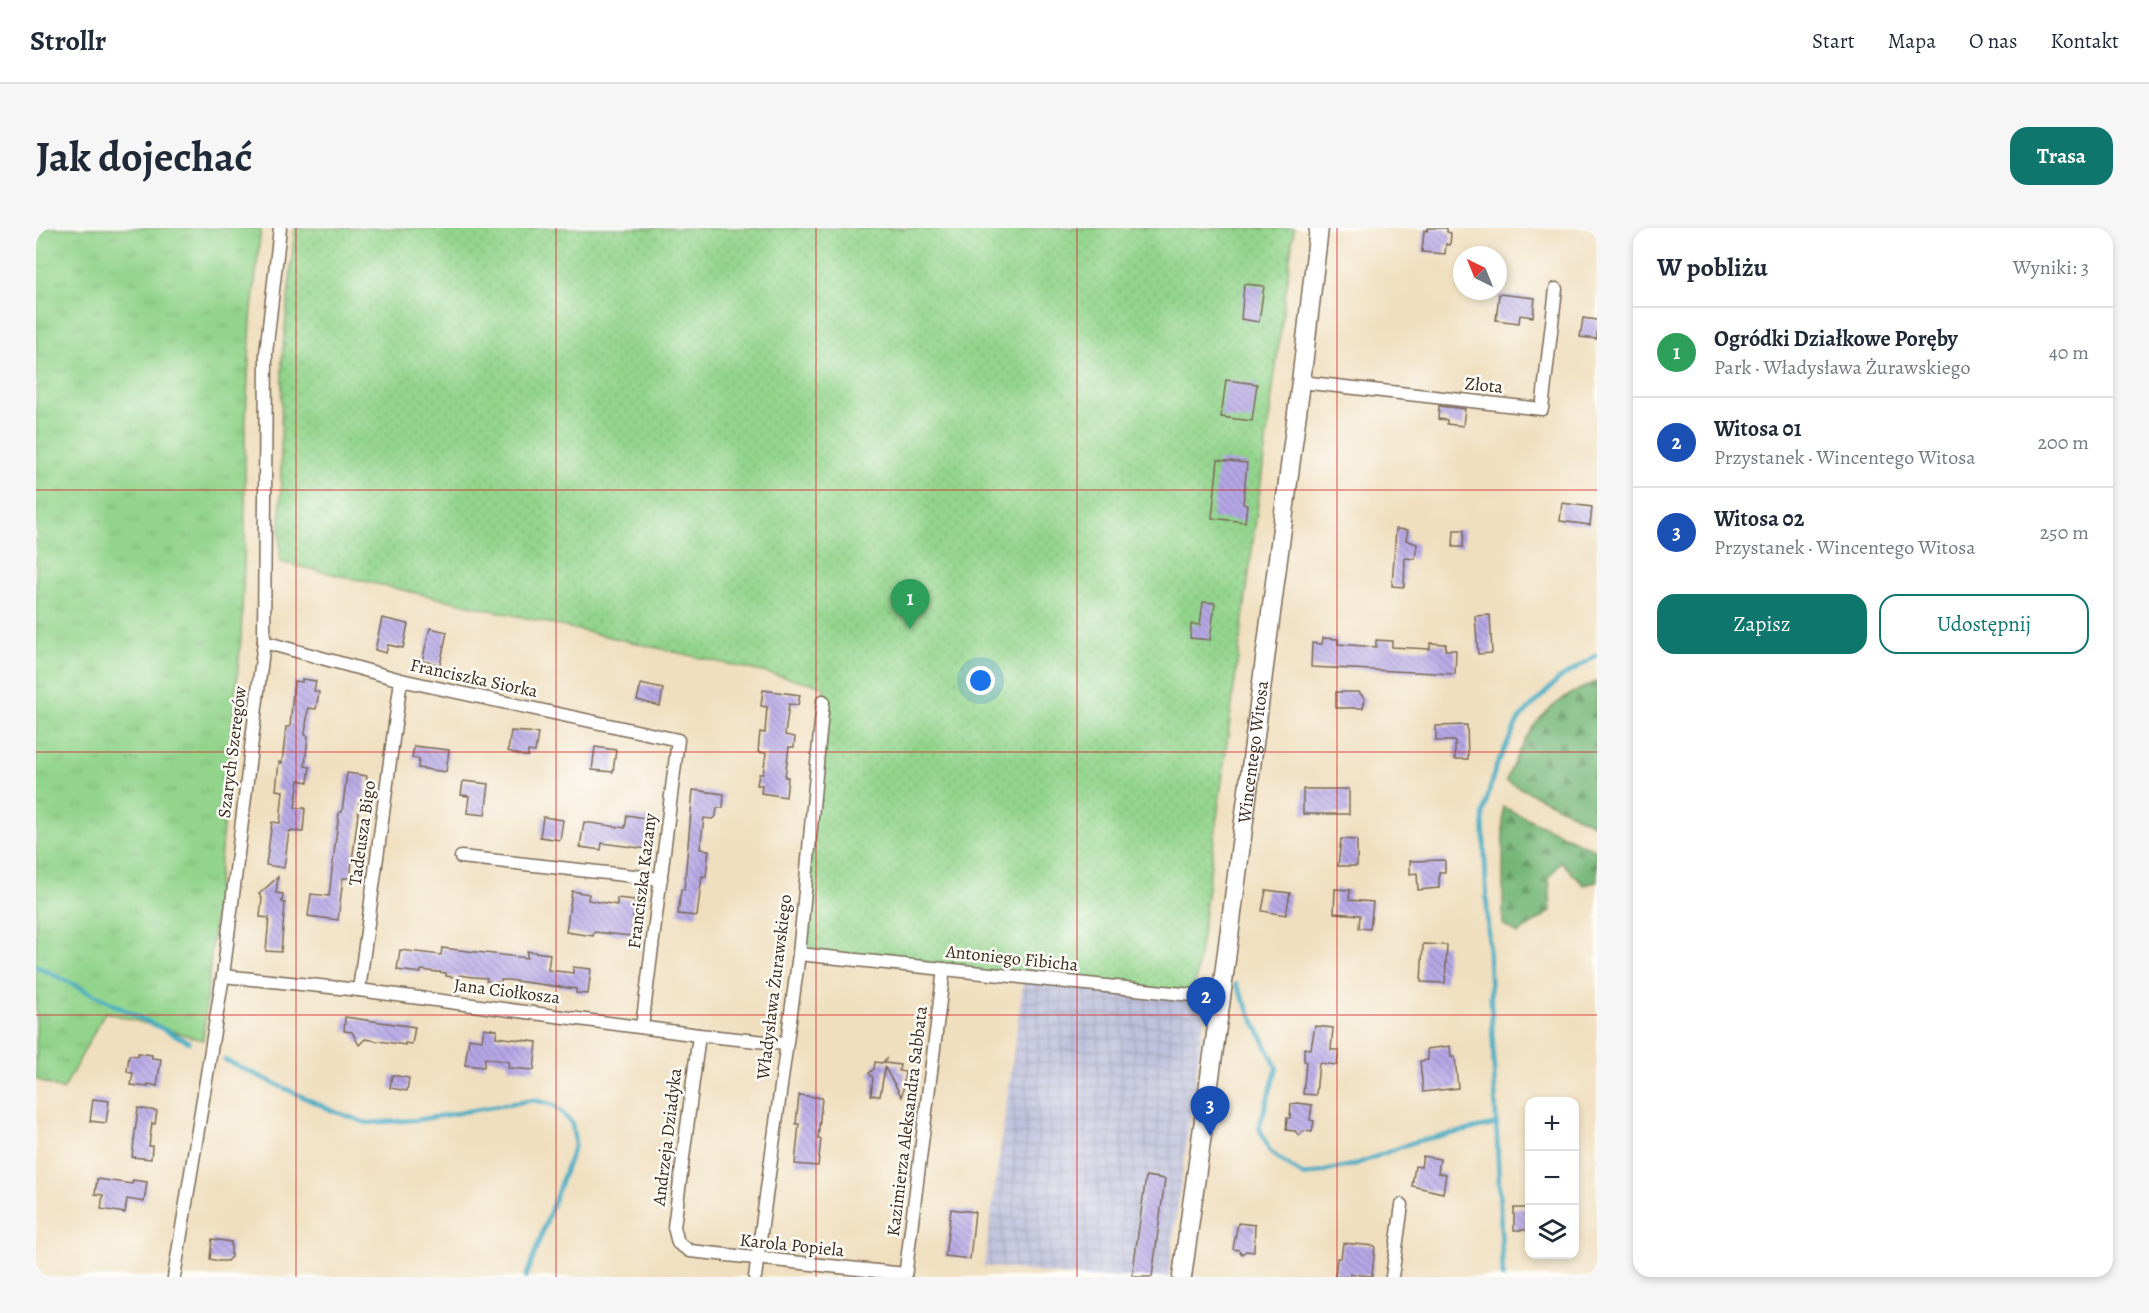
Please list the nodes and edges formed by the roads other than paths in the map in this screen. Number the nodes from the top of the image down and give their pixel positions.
1 (280, 228) edge
2 (1319, 228) edge
3 (1556, 289) dead end
4 (1302, 382) junction
5 (264, 642) junction
6 (401, 680) junction
7 (823, 701) dead end
8 (678, 740) joint
9 (461, 857) dead end
10 (661, 879) junction
11 (799, 954) junction
12 (944, 969) junction
13 (223, 976) junction
14 (359, 990) junction
15 (1221, 998) junction
16 (642, 1027) junction
17 (699, 1035) junction
18 (785, 1044) junction
19 (1402, 1205) dead end
20 (678, 1243) joint
21 (757, 1260) junction
22 (905, 1276) edge
23 (174, 1277) edge
24 (755, 1277) edge
25 (1182, 1277) edge
26 (1392, 1277) edge

1 - 5 street, Szarych Szeregów
2 - 4 street, Wincentego Witosa
3 - 4 street, Złota
4 - 15 street, Wincentego Witosa
5 - 6 street, Franciszka Siorka
5 - 13 street, Szarych Szeregów
6 - 8 street, Franciszka Siorka
6 - 14 street, Tadeusza Bigo
7 - 11 street, Władysława Żurawskiego
8 - 10 street, Franciszka Kazany
9 - 10 street
10 - 16 street, Franciszka Kazany
11 - 12 street, Antoniego Fibicha
11 - 18 street, Władysława Żurawskiego
12 - 15 street, Antoniego Fibicha
12 - 22 street, Kazimierza Aleksandra Sabbata
13 - 14 street, Jana Ciołkosza
13 - 23 street, Szarych Szeregów
14 - 16 street, Jana Ciołkosza
15 - 25 street, Wincentego Witosa
16 - 17 street, Jana Ciołkosza
17 - 18 street, Jana Ciołkosza
17 - 20 street, Andrzeja Dziadyka
18 - 21 street, Władysława Żurawskiego
19 - 26 street
20 - 21 street, Karola Popiela
21 - 22 street, Karola Popiela
21 - 24 street, Władysława Żurawskiego

